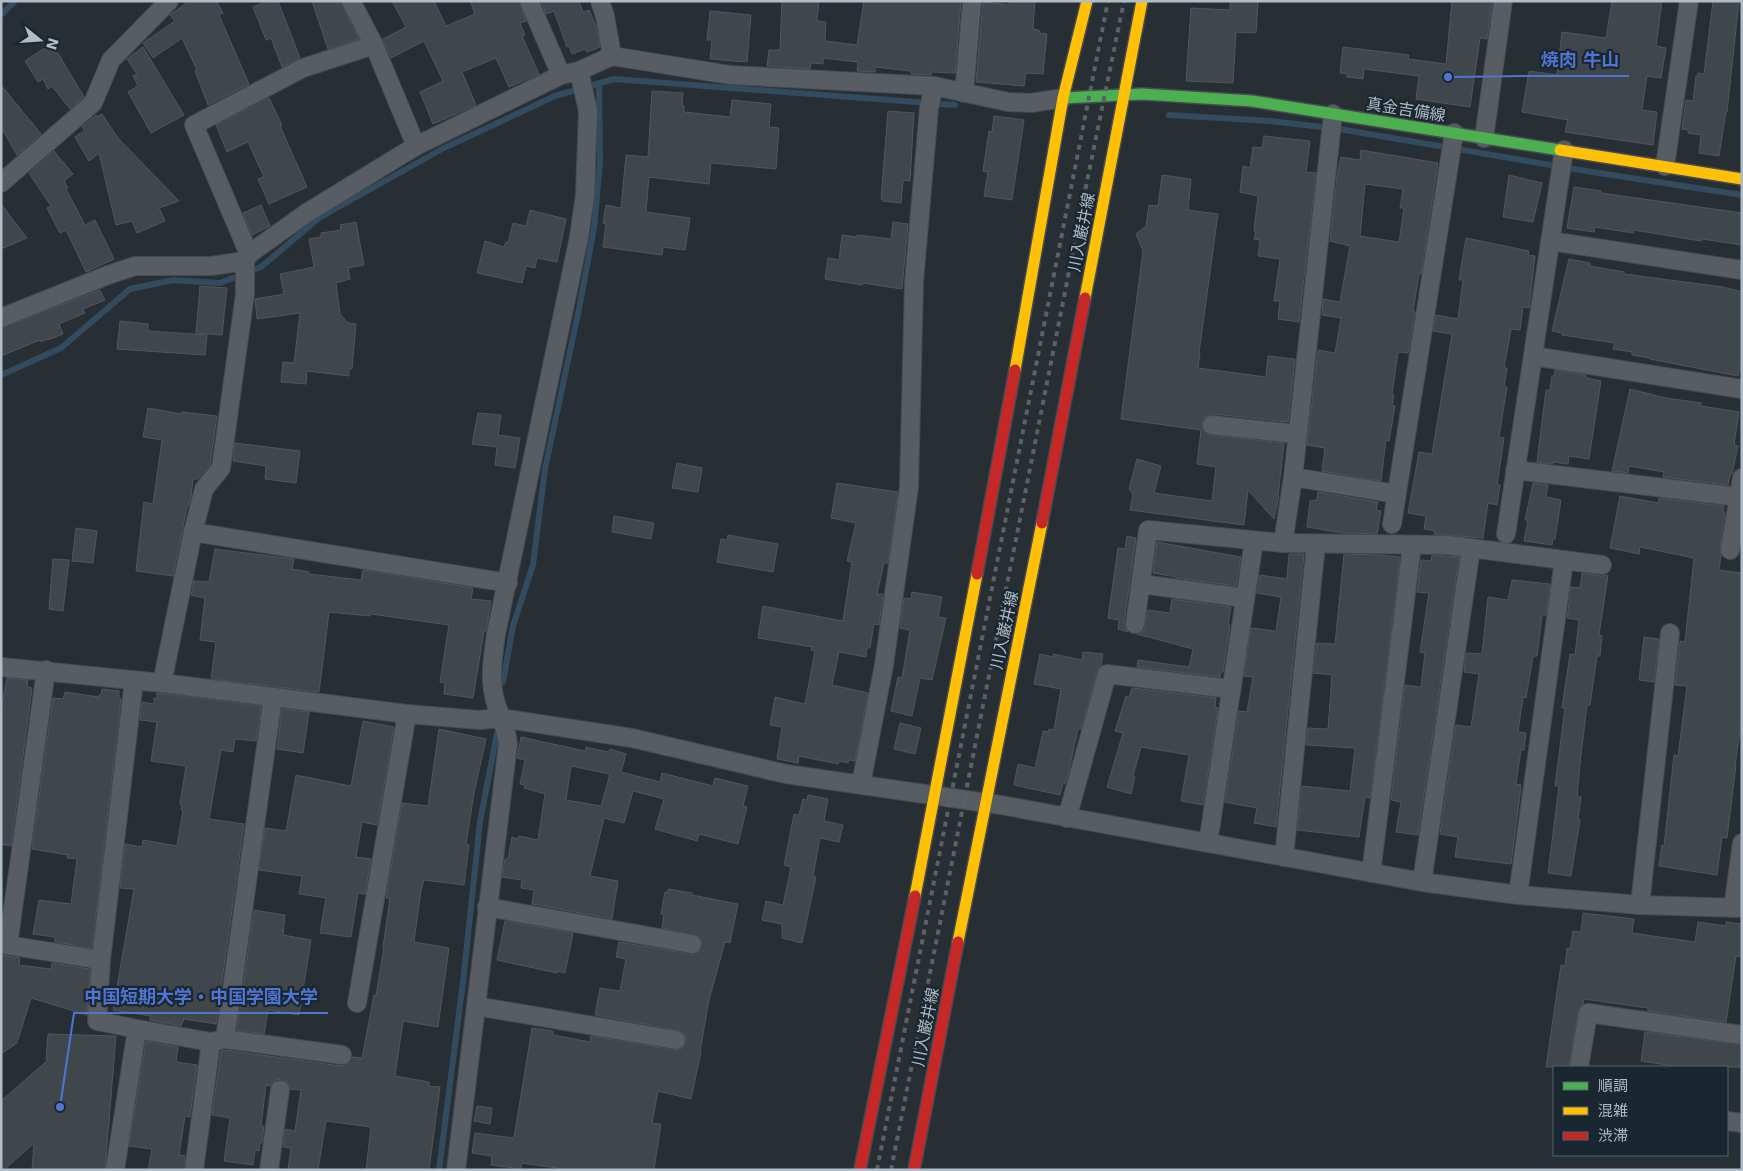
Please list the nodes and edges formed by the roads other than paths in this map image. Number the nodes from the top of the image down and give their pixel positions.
1 (169, 1) edge
2 (352, 1) edge
3 (529, 1) edge
4 (600, 1) edge
5 (972, 1) edge
6 (1087, 1) edge
7 (1142, 1) edge
8 (1503, 1) edge
9 (1689, 1) edge
10 (374, 45) junction
11 (612, 56) junction
12 (579, 71) junction
13 (561, 75) junction
14 (964, 92) junction
15 (1123, 95) junction
16 (932, 96) junction
17 (1064, 98) junction
18 (1332, 124) junction
19 (1484, 138) junction
20 (1452, 144) junction
21 (416, 146) junction
22 (1563, 155) junction
23 (1665, 166) junction
24 (1742, 179) edge
25 (1, 183) edge
26 (1550, 241) junction
27 (247, 258) junction
28 (1742, 270) edge
29 (2, 316) edge
30 (1533, 356) junction
31 (1742, 390) edge
32 (1212, 425) dead end
33 (1297, 434) junction
34 (1515, 470) junction
35 (1293, 477) junction
36 (1742, 478) edge
37 (1397, 494) junction
38 (1739, 497) junction
39 (1392, 524) dead end
40 (193, 532) junction
41 (1506, 534) dead end
42 (1254, 541) junction
43 (1283, 543) junction
44 (1316, 544) junction
45 (1412, 545) junction
46 (1471, 548) junction
47 (1730, 550) dead end
48 (1564, 560) junction
49 (1602, 565) dead end
50 (508, 583) junction
51 (1141, 584) junction
52 (1245, 598) junction
53 (1135, 624) dead end
54 (1670, 633) dead end
55 (1, 667) edge
56 (46, 670) junction
57 (134, 680) junction
58 (162, 683) junction
59 (1231, 689) junction
60 (273, 697) junction
61 (407, 714) junction
62 (501, 718) junction
63 (861, 784) junction
64 (935, 795) junction
65 (985, 803) junction
66 (1067, 818) junction
67 (1742, 842) edge
68 (1208, 843) junction
69 (1284, 857) junction
70 (1371, 873) junction
71 (1422, 882) junction
72 (1518, 895) junction
73 (1640, 905) junction
74 (488, 907) junction
75 (1737, 908) edge
76 (5, 944) edge
77 (692, 944) dead end
78 (101, 960) junction
79 (357, 1003) dead end
80 (476, 1006) junction
81 (136, 1029) junction
82 (1742, 1035) edge
83 (218, 1040) junction
84 (676, 1040) dead end
85 (342, 1055) dead end
86 (1579, 1066) edge
87 (280, 1090) dead end
88 (1728, 1121) edge
89 (1742, 1123) edge
90 (115, 1170) edge
91 (194, 1170) edge
92 (269, 1170) edge
93 (456, 1170) edge
94 (860, 1170) edge
95 (914, 1170) edge

1 - 25 street
2 - 10 street
3 - 13 street
4 - 11 street
5 - 14 street
6 - 17 main road
7 - 15 main road, 川入巌井線
8 - 19 street
9 - 23 street
10 - 21 street
10 - 27 street
11 - 12 street
11 - 16 street
12 - 13 street
12 - 50 street
13 - 21 street
14 - 16 street
14 - 17 street
15 - 17 main road, 真金吉備線
15 - 18 main road, 真金吉備線
15 - 65 main road, 川入巌井線
16 - 63 street
17 - 64 main road
18 - 20 main road, 真金吉備線
18 - 33 street
19 - 20 main road, 真金吉備線
19 - 22 main road, 真金吉備線
20 - 37 street
21 - 27 street
22 - 23 main road, 真金吉備線
22 - 26 street
23 - 24 main road, 真金吉備線
26 - 28 street
26 - 30 street
27 - 29 street
27 - 40 street
30 - 31 street
30 - 34 street
32 - 33 street
33 - 35 street
34 - 38 street
34 - 41 street
35 - 37 street
35 - 43 street
36 - 38 street
37 - 39 street
38 - 47 street
40 - 50 street
40 - 58 street
42 - 43 street
42 - 51 street
42 - 52 street
43 - 44 street
44 - 45 street
44 - 69 street
45 - 46 street
45 - 70 street
46 - 48 street
46 - 71 street
48 - 49 street
48 - 72 street
50 - 62 street
51 - 52 street
51 - 53 street
52 - 59 street
54 - 73 street
55 - 56 street
56 - 57 street
56 - 76 street
57 - 58 street
57 - 78 street
58 - 60 street
59 - 66 street
59 - 68 street
60 - 61 street
60 - 83 street
61 - 62 street
61 - 79 street
62 - 63 street
62 - 74 street
63 - 64 street
64 - 65 street
64 - 94 main road
65 - 66 street
65 - 95 main road, 川入巌井線
66 - 68 street
67 - 75 street
68 - 69 street
69 - 70 street
70 - 71 street
71 - 72 street
72 - 73 street
73 - 75 street
74 - 77 street
74 - 80 street
76 - 78 street
78 - 81 street
80 - 84 street
80 - 93 street
81 - 83 street
81 - 90 street
82 - 86 street
83 - 85 street
83 - 91 street
87 - 92 street
88 - 89 street

